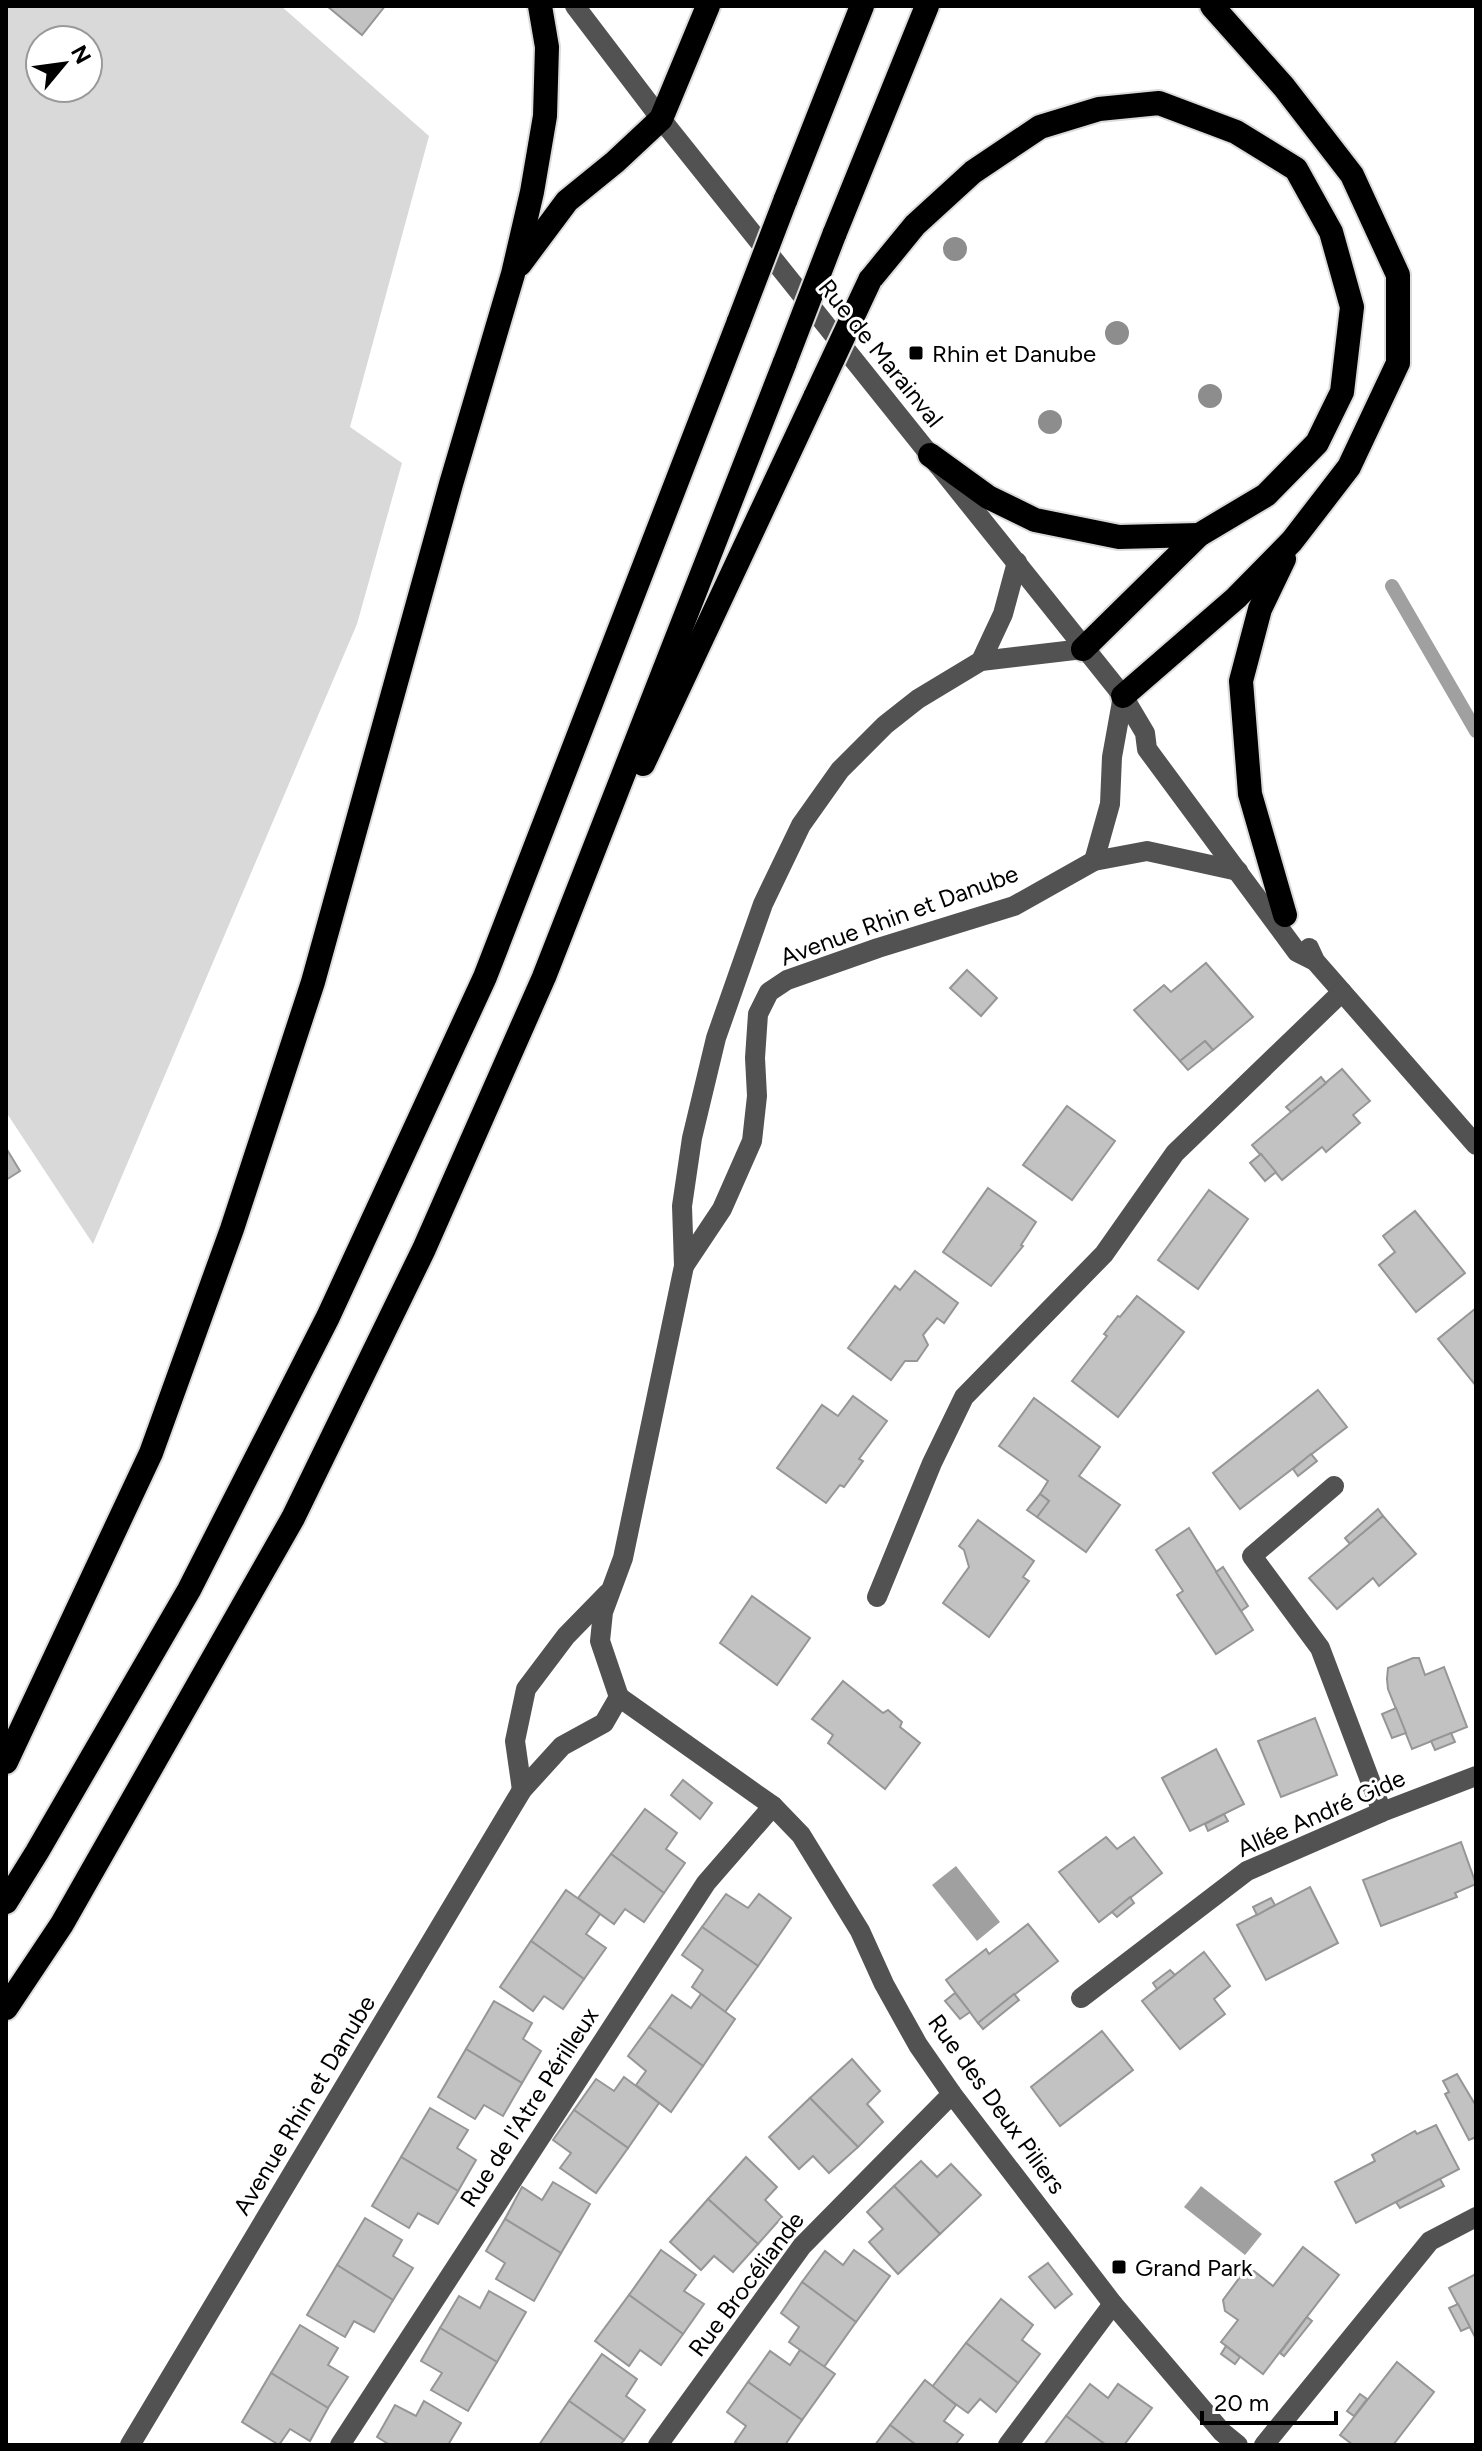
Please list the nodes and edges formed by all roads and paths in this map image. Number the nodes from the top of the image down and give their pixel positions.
1 (540, 6) edge
2 (575, 6) edge
3 (708, 6) edge
4 (862, 6) edge
5 (927, 6) edge
6 (1212, 6) edge
7 (661, 119) junction
8 (513, 274) junction
9 (930, 455) junction
10 (1199, 535) junction
11 (1292, 541) junction
12 (1017, 562) junction
13 (1083, 649) junction
14 (981, 661) junction
15 (1123, 696) junction
16 (1145, 733) junction
17 (1094, 861) junction
18 (1238, 871) junction
19 (1285, 915) junction
20 (1315, 961) junction
21 (544, 977) junction
22 (1342, 992) junction
23 (1476, 1145) edge
24 (684, 1266) junction
25 (1334, 1486) dead end
26 (611, 1590) junction
27 (877, 1597) dead end
28 (619, 1697) junction
29 (6, 1762) edge
30 (1476, 1776) edge
31 (522, 1790) junction
32 (773, 1806) junction
33 (1382, 1812) junction
34 (6, 1902) edge
35 (1081, 1998) dead end
36 (6, 2008) edge
37 (952, 2094) junction
38 (1476, 2217) edge
39 (1113, 2304) junction
40 (130, 2445) edge
41 (340, 2445) edge
42 (658, 2445) edge
43 (1008, 2445) edge
44 (1238, 2445) edge
45 (1264, 2445) edge

1 - 8 highway
2 - 7 street, Rue de Marainval
3 - 7 highway
4 - 34 highway, bridge
5 - 21 highway, bridge
6 - 11 highway
7 - 8 highway
7 - 9 street, Rue de Marainval
8 - 29 highway
9 - 10 highway
9 - 12 street, Rue de Marainval
10 - 13 highway
10 - 21 highway, bridge
11 - 15 highway
11 - 19 highway
12 - 13 street, Rue de Marainval
12 - 14 street
13 - 14 street, Avenue Rhin et Danube
13 - 15 street, Rue de Marainval
14 - 24 street, Avenue Rhin et Danube
15 - 16 street, Rue de Marainval
15 - 17 street
16 - 18 street, Rue de Marainval
16 - 19 street, Rue de Marainval
17 - 18 street, Avenue Rhin et Danube
17 - 24 street, Avenue Rhin et Danube
18 - 20 street, Rue de Marainval
19 - 20 street, Rue de Marainval
20 - 22 street, Rue de Marainval
21 - 36 highway
22 - 23 street, Rue de Marainval
22 - 27 street
24 - 26 street, Avenue Rhin et Danube
25 - 33 street
26 - 28 street, Avenue Rhin et Danube
26 - 31 street, Avenue Rhin et Danube
28 - 31 street, Avenue Rhin et Danube
28 - 32 street, Rue des Deux Piliers
30 - 33 street, Allée André Gide
31 - 40 street, Avenue Rhin et Danube
32 - 37 street, Rue des Deux Piliers
32 - 41 street, Rue de l'Atre Périlleux
33 - 35 street, Allée André Gide
37 - 39 street, Rue des Deux Piliers
37 - 42 street, Rue Brocéliande
38 - 45 street
39 - 43 street
39 - 44 street, Rue des Deux Piliers

